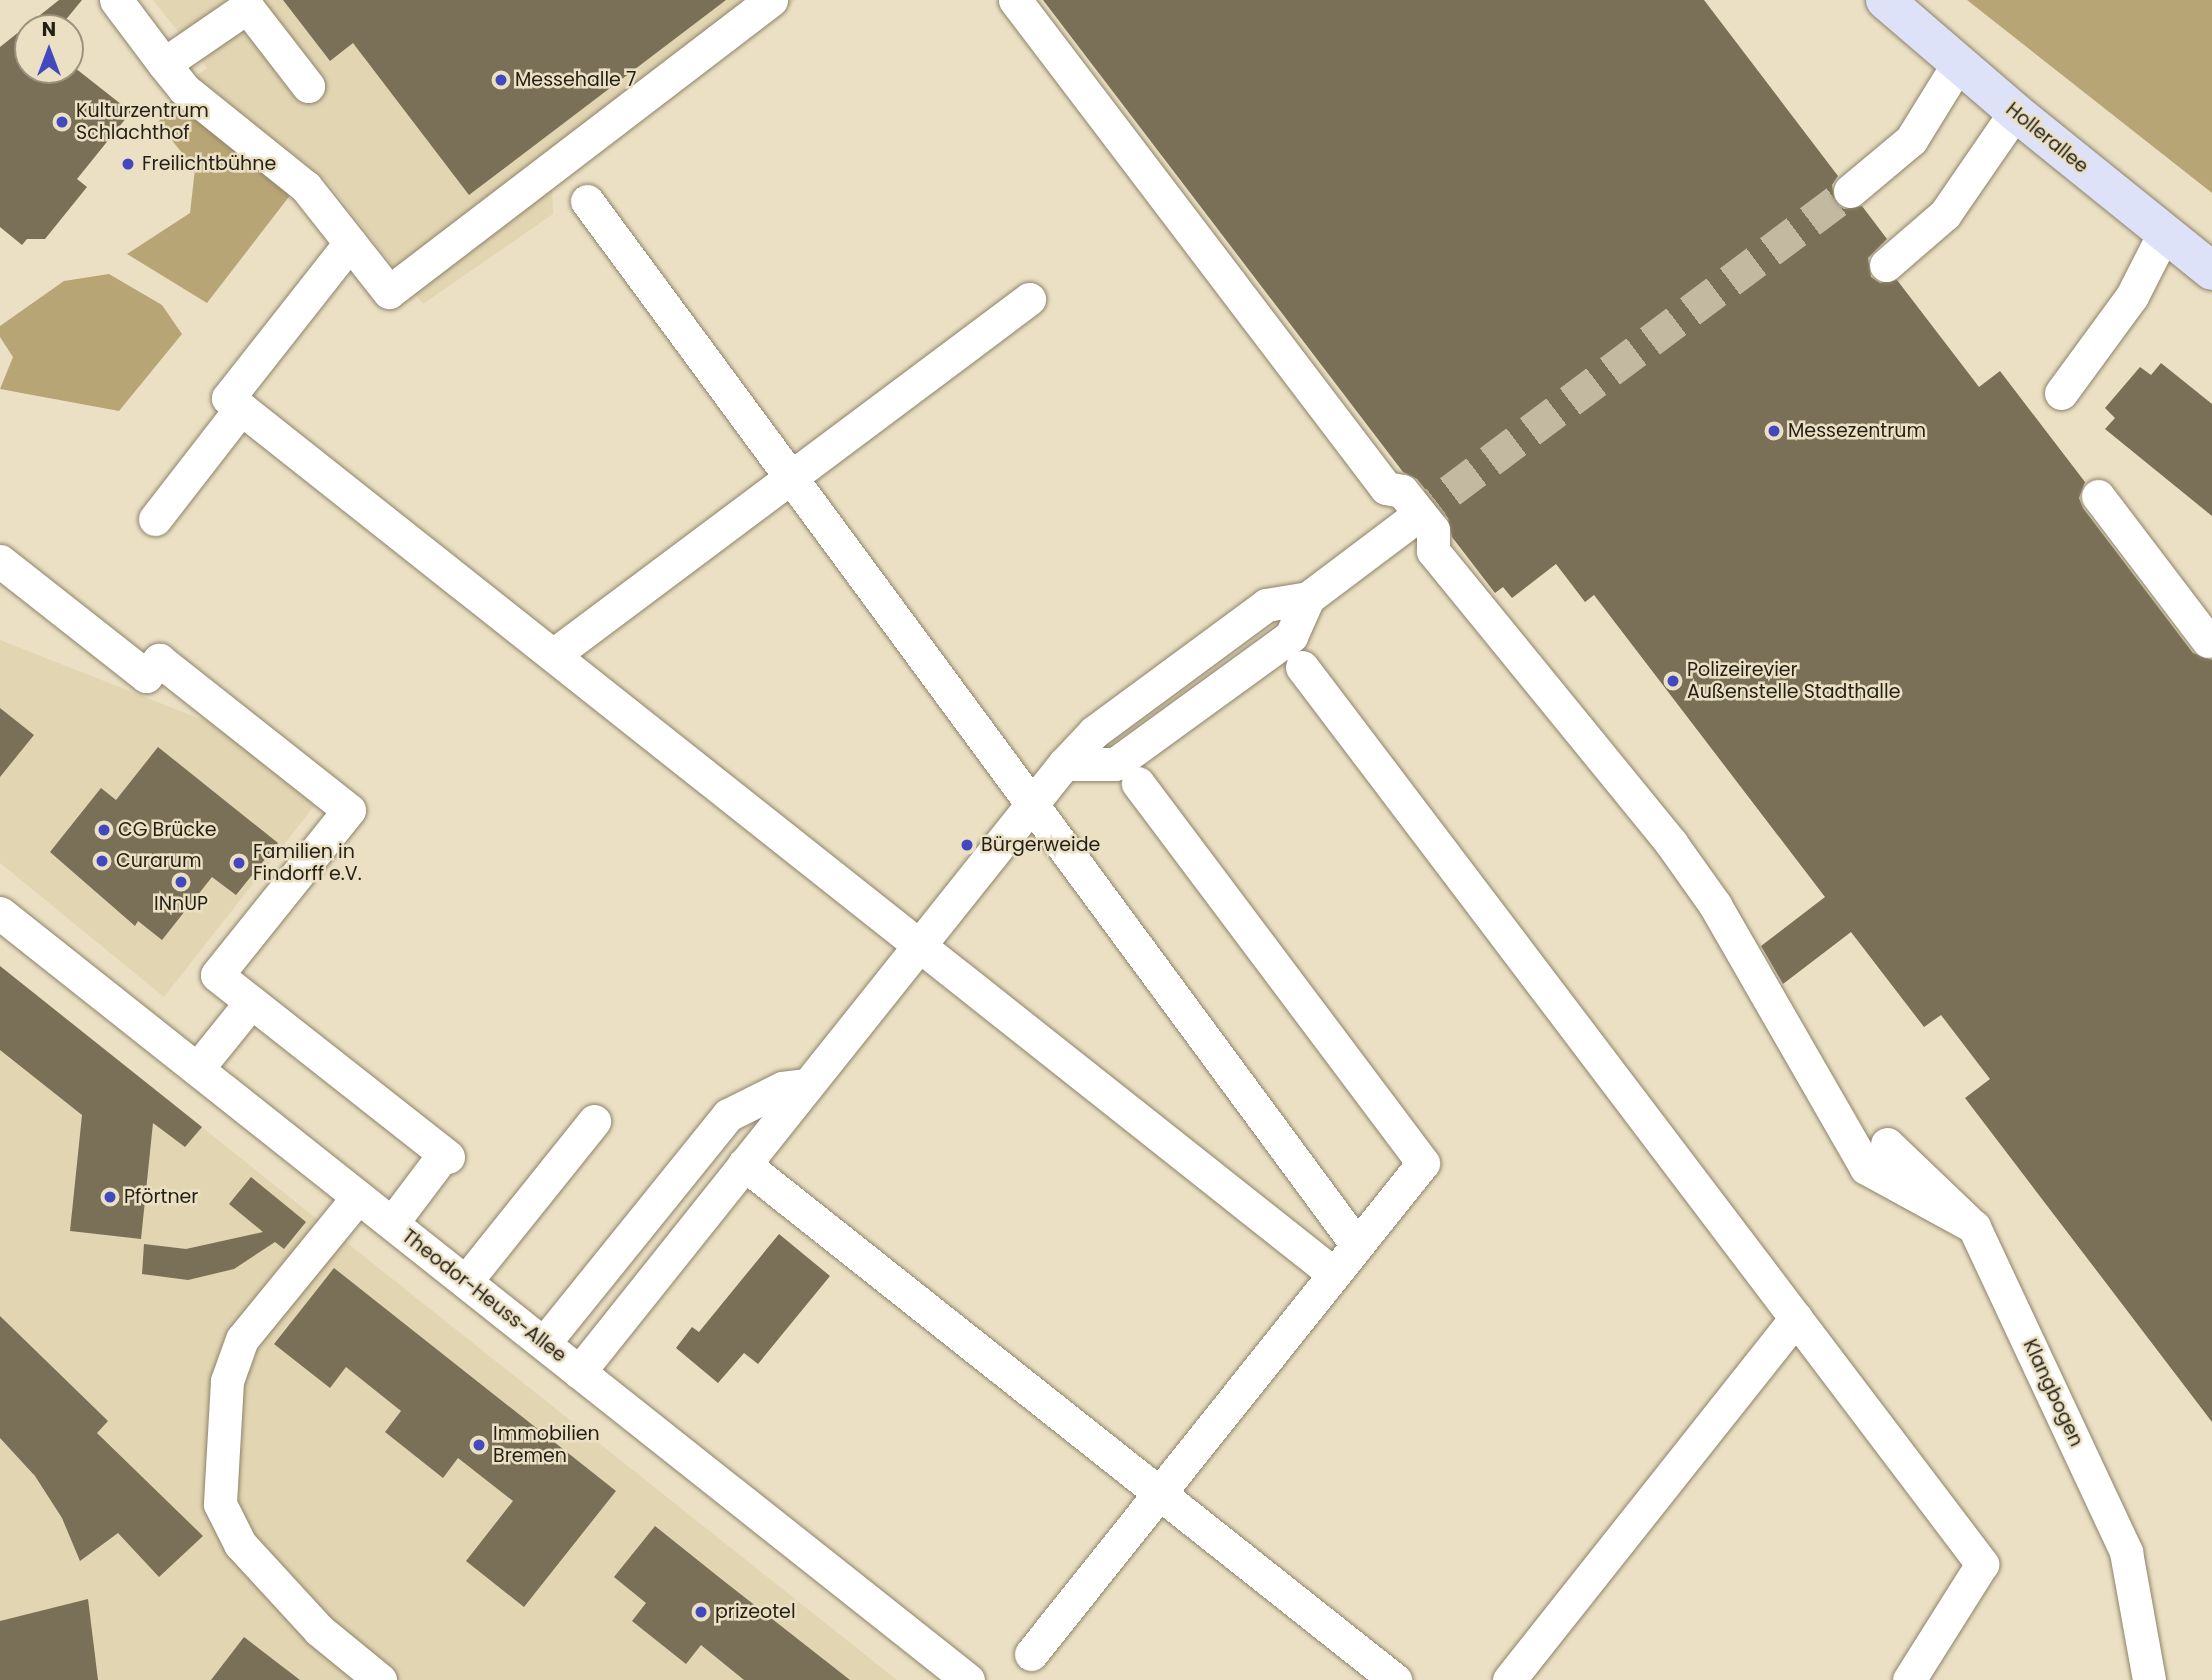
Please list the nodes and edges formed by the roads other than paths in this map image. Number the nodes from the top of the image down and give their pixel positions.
1 (116, 0) edge
2 (771, 0) edge
3 (1015, 0) edge
4 (1885, 0) edge
5 (164, 64) junction
6 (1958, 64) junction
7 (309, 86) dead end
8 (2015, 112) junction
9 (1850, 191) tunnel mouth
10 (587, 201) dead end
11 (2164, 233) junction
12 (350, 243) junction
13 (1886, 265) dead end
14 (2212, 271) edge
15 (1029, 299) dead end
16 (2061, 393) dead end
17 (241, 408) junction
18 (789, 478) junction
19 (2098, 496) dead end
20 (155, 520) dead end
21 (1410, 521) tunnel mouth
22 (0, 561) edge
23 (2208, 641) dead end
24 (565, 648) dead end
25 (1302, 667) dead end
26 (1138, 783) dead end
27 (1031, 804) junction
28 (0, 913) edge
29 (919, 945) junction
30 (251, 1002) junction
31 (197, 1069) junction
32 (807, 1085) junction
33 (594, 1121) dead end
34 (1887, 1144) dead end
35 (744, 1164) junction
36 (358, 1197) junction
37 (392, 1223) junction
38 (1974, 1227) junction
39 (1357, 1245) junction
40 (1334, 1274) junction
41 (466, 1281) junction
42 (1796, 1318) junction
43 (544, 1343) junction
44 (579, 1372) junction
45 (1159, 1493) junction
46 (1031, 1654) dead end
47 (1515, 1676) edge
48 (380, 1680) edge
49 (968, 1680) edge
50 (1395, 1680) edge
51 (1909, 1680) edge
52 (2149, 1680) edge

1 - 5 street
2 - 12 street
3 - 38 street
4 - 6 main road, Hollerallee
5 - 7 street
5 - 12 street
6 - 8 main road, Hollerallee
6 - 9 street
8 - 11 main road, Hollerallee
8 - 13 street
10 - 18 street
11 - 14 main road, Hollerallee
11 - 16 street
12 - 17 street
15 - 18 street
17 - 20 street
17 - 29 street
18 - 24 street
18 - 27 street
19 - 23 street
21 - 27 street
22 - 30 street
25 - 42 street
26 - 39 street
27 - 29 street
27 - 39 street
28 - 31 street, Theodor-Heuss-Allee
29 - 32 street
29 - 40 street
30 - 31 street
30 - 37 street
31 - 36 street, Theodor-Heuss-Allee
32 - 35 street
32 - 43 street
33 - 41 street
34 - 38 street, Klangbogen
35 - 44 street
35 - 45 street
36 - 37 street, Theodor-Heuss-Allee
36 - 48 street
37 - 41 street, Theodor-Heuss-Allee
38 - 52 street, Klangbogen
39 - 40 street
40 - 45 street
41 - 43 street, Theodor-Heuss-Allee
42 - 47 street
42 - 51 street
43 - 44 street, Theodor-Heuss-Allee
44 - 49 street, Theodor-Heuss-Allee
45 - 46 street
45 - 50 street

